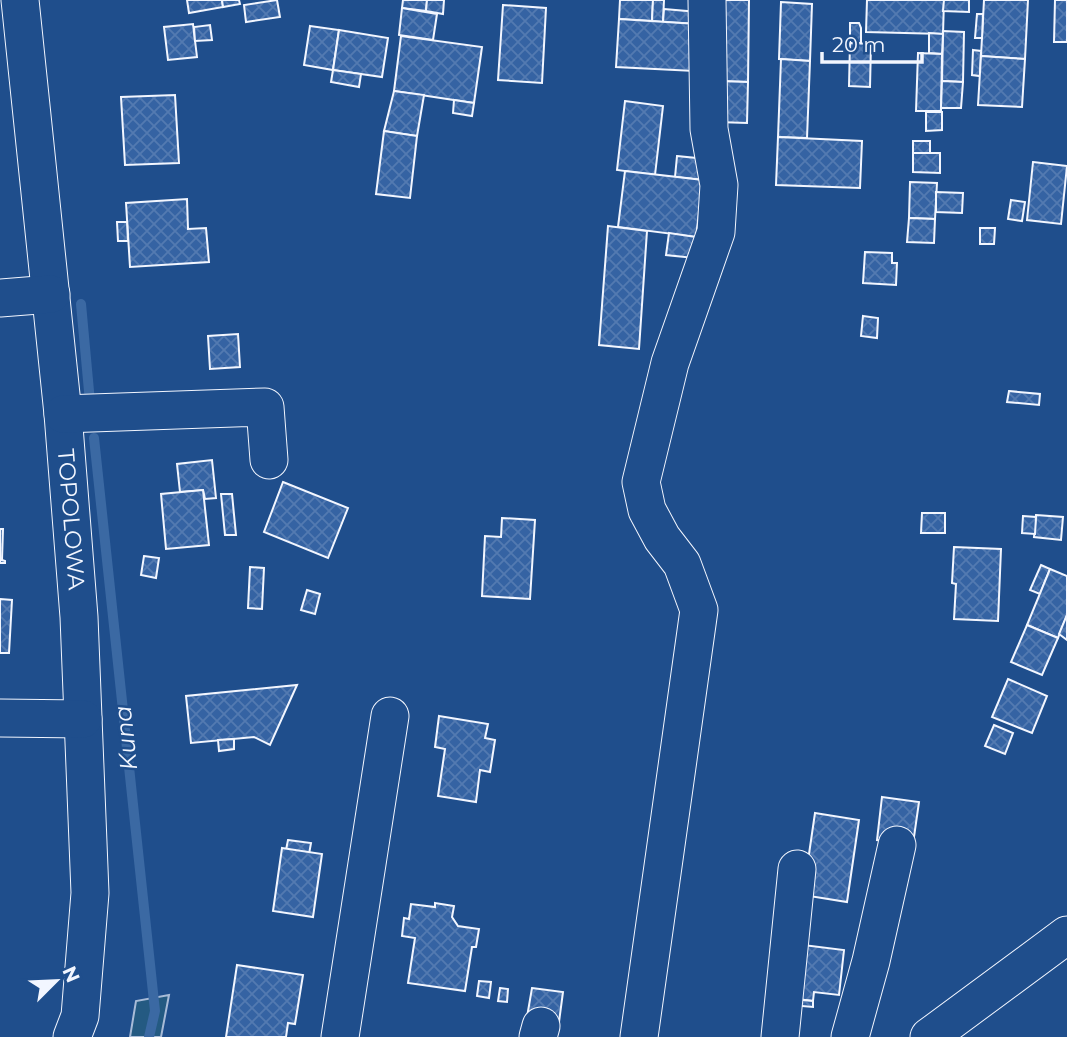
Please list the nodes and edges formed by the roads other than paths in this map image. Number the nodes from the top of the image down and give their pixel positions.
1 (20, 0) edge
2 (707, 0) edge
3 (51, 294) junction
4 (0, 298) edge
5 (63, 414) junction
6 (269, 460) dead end
7 (390, 716) dead end
8 (0, 718) edge
9 (83, 719) junction
10 (897, 845) dead end
11 (797, 869) dead end
12 (1067, 935) edge
13 (72, 1037) edge
14 (340, 1037) edge
15 (639, 1037) edge
16 (780, 1037) edge
17 (850, 1037) edge
18 (929, 1037) edge

1 - 3 street, TOPOLOWA
2 - 15 street
3 - 4 street
3 - 5 street, TOPOLOWA
5 - 6 street
5 - 9 street, TOPOLOWA
7 - 14 street
8 - 9 street
9 - 13 street, TOPOLOWA
10 - 17 street
11 - 16 street
12 - 18 street

